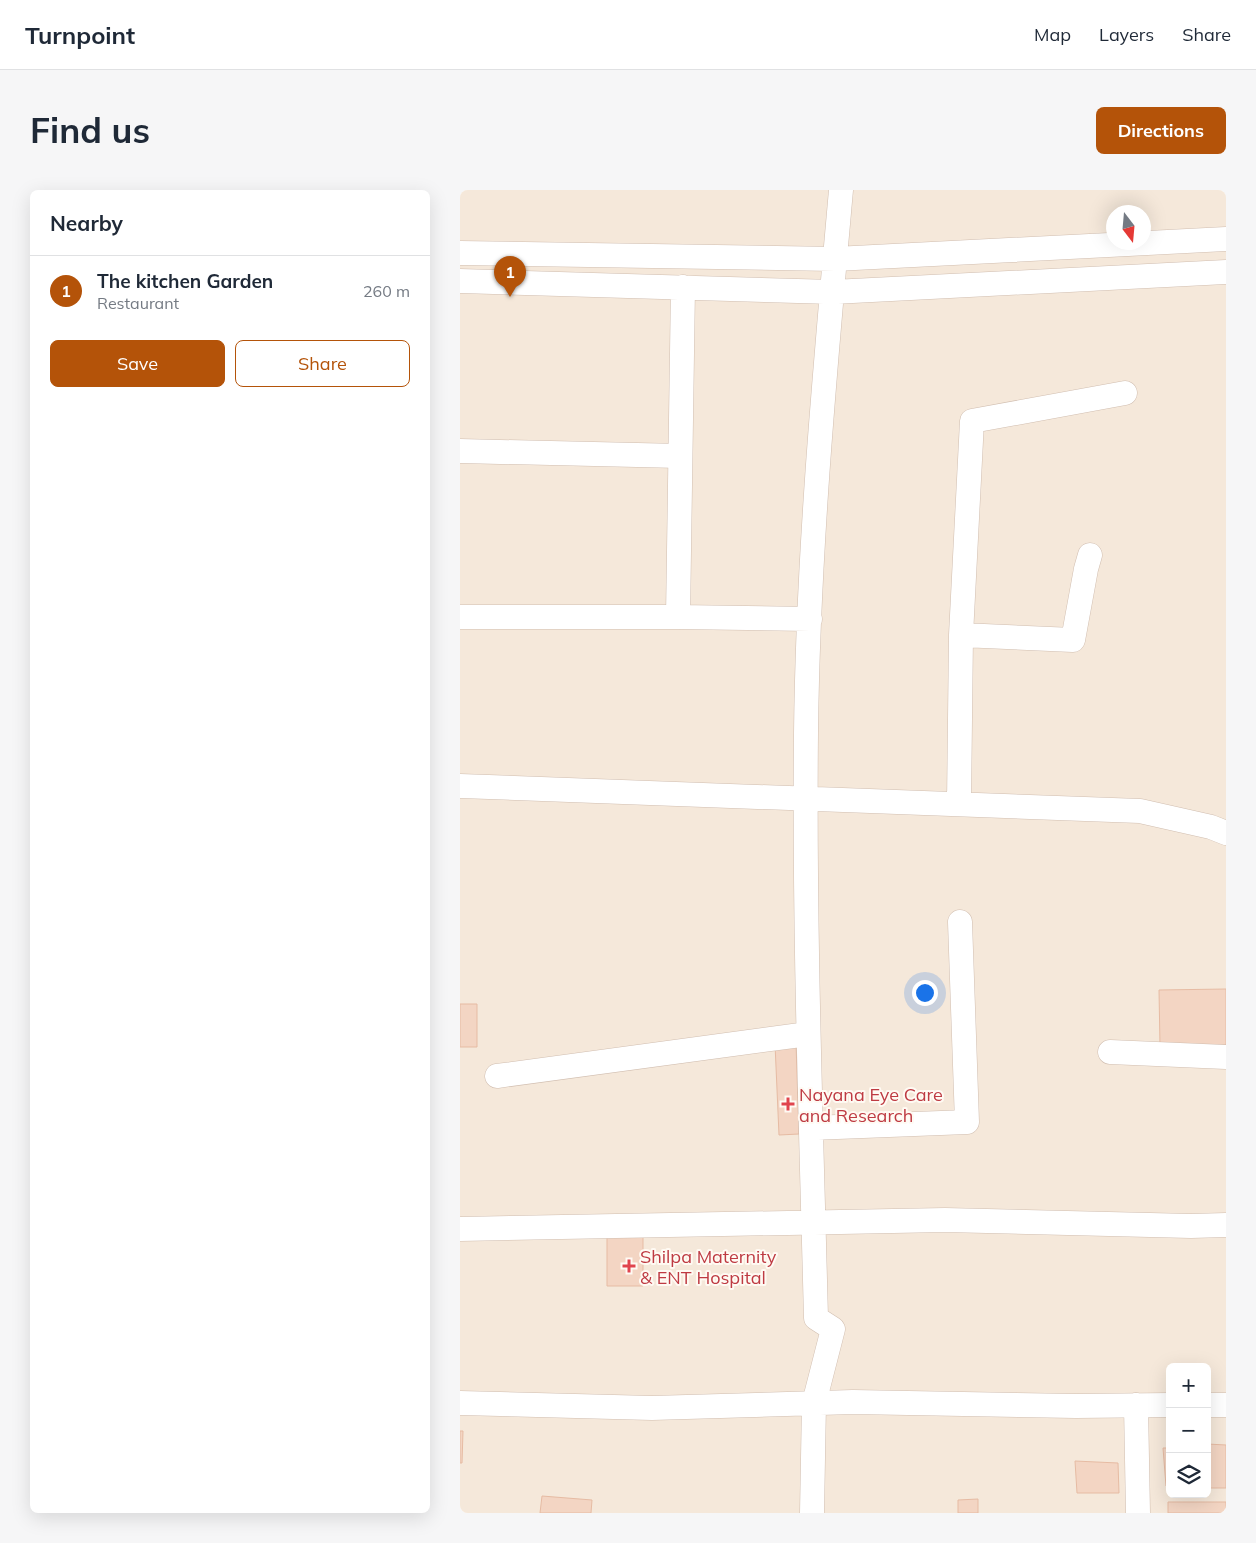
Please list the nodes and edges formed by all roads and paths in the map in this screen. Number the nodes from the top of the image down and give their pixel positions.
1 (842, 190) edge
2 (1226, 239) edge
3 (460, 254) edge
4 (835, 259) junction
5 (1226, 272) edge
6 (460, 281) edge
7 (683, 287) junction
8 (833, 292) junction
9 (1126, 393) dead end
10 (460, 452) edge
11 (680, 456) junction
12 (1090, 555) dead end
13 (460, 617) edge
14 (678, 617) junction
15 (810, 619) junction
16 (960, 635) junction
17 (460, 786) edge
18 (807, 798) junction
19 (959, 803) junction
20 (1226, 833) edge
21 (960, 922) dead end
22 (808, 1034) junction
23 (1110, 1052) dead end
24 (1226, 1057) edge
25 (498, 1076) dead end
26 (811, 1128) junction
27 (814, 1223) junction
28 (1226, 1224) edge
29 (460, 1229) edge
30 (460, 1403) edge
31 (814, 1404) junction
32 (1166, 1405) edge
33 (1211, 1405) edge
34 (1226, 1405) edge
35 (1136, 1406) junction
36 (812, 1513) edge
37 (1138, 1513) edge

1 - 4 street
2 - 4 street
3 - 4 street
4 - 8 street
5 - 8 street
6 - 7 street
7 - 8 street
7 - 11 street
8 - 15 street
9 - 16 street
10 - 11 street
11 - 14 street
12 - 16 street
13 - 14 street
14 - 15 street
15 - 18 street
16 - 19 street
17 - 18 street
18 - 19 street
18 - 22 street
19 - 20 street
21 - 26 street
22 - 25 street
22 - 26 street
23 - 24 street
26 - 27 street
27 - 28 street
27 - 29 street
27 - 31 street
30 - 31 street
31 - 35 street
31 - 36 street
32 - 35 street
33 - 34 street
35 - 37 street

